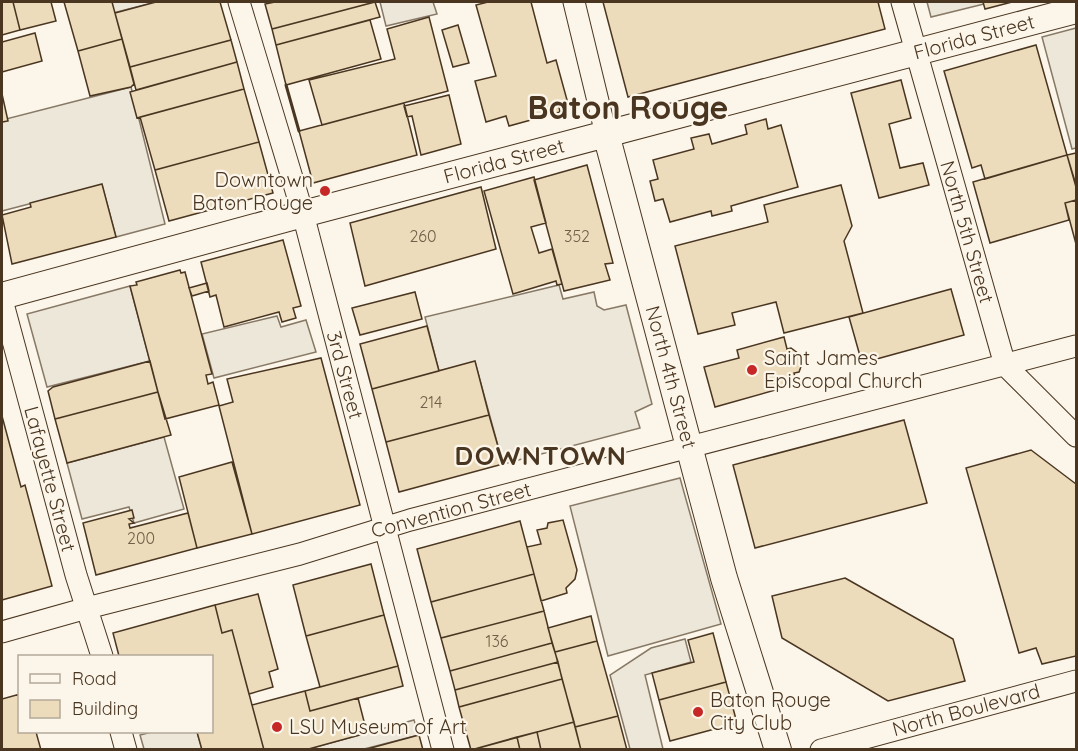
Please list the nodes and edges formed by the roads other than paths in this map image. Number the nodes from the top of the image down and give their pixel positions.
1 (239, 2) edge
2 (574, 2) edge
3 (902, 2) edge
4 (1077, 10) edge
5 (916, 53) junction
6 (606, 134) junction
7 (303, 214) junction
8 (2, 298) edge
9 (1077, 346) edge
10 (1005, 365) junction
11 (1077, 436) edge
12 (690, 446) junction
13 (385, 528) junction
14 (87, 608) junction
15 (2, 632) edge
16 (101, 655) edge
17 (1077, 681) edge
18 (121, 733) edge
19 (126, 750) edge
20 (443, 750) edge
21 (778, 750) edge
22 (821, 750) edge

1 - 7 street, 3rd Street
2 - 6 street, North 4th Street
3 - 5 street, North 5th Street
4 - 5 main road, Florida Street
5 - 6 main road, Florida Street
5 - 10 street, North 5th Street
6 - 7 main road, Florida Street
6 - 12 main road, North 4th Street
7 - 8 main road, Florida Street
7 - 13 street, 3rd Street
8 - 14 street, Lafayette Street
9 - 10 street, Convention Street
10 - 11 street, North 5th Street
10 - 12 street, Convention Street
12 - 13 street, Convention Street
12 - 21 main road, North 4th Street
13 - 14 street, Convention Street
13 - 20 street, 3rd Street
14 - 15 street, Convention Street
14 - 16 street, Lafayette Street
17 - 22 street, North Boulevard
18 - 19 street

